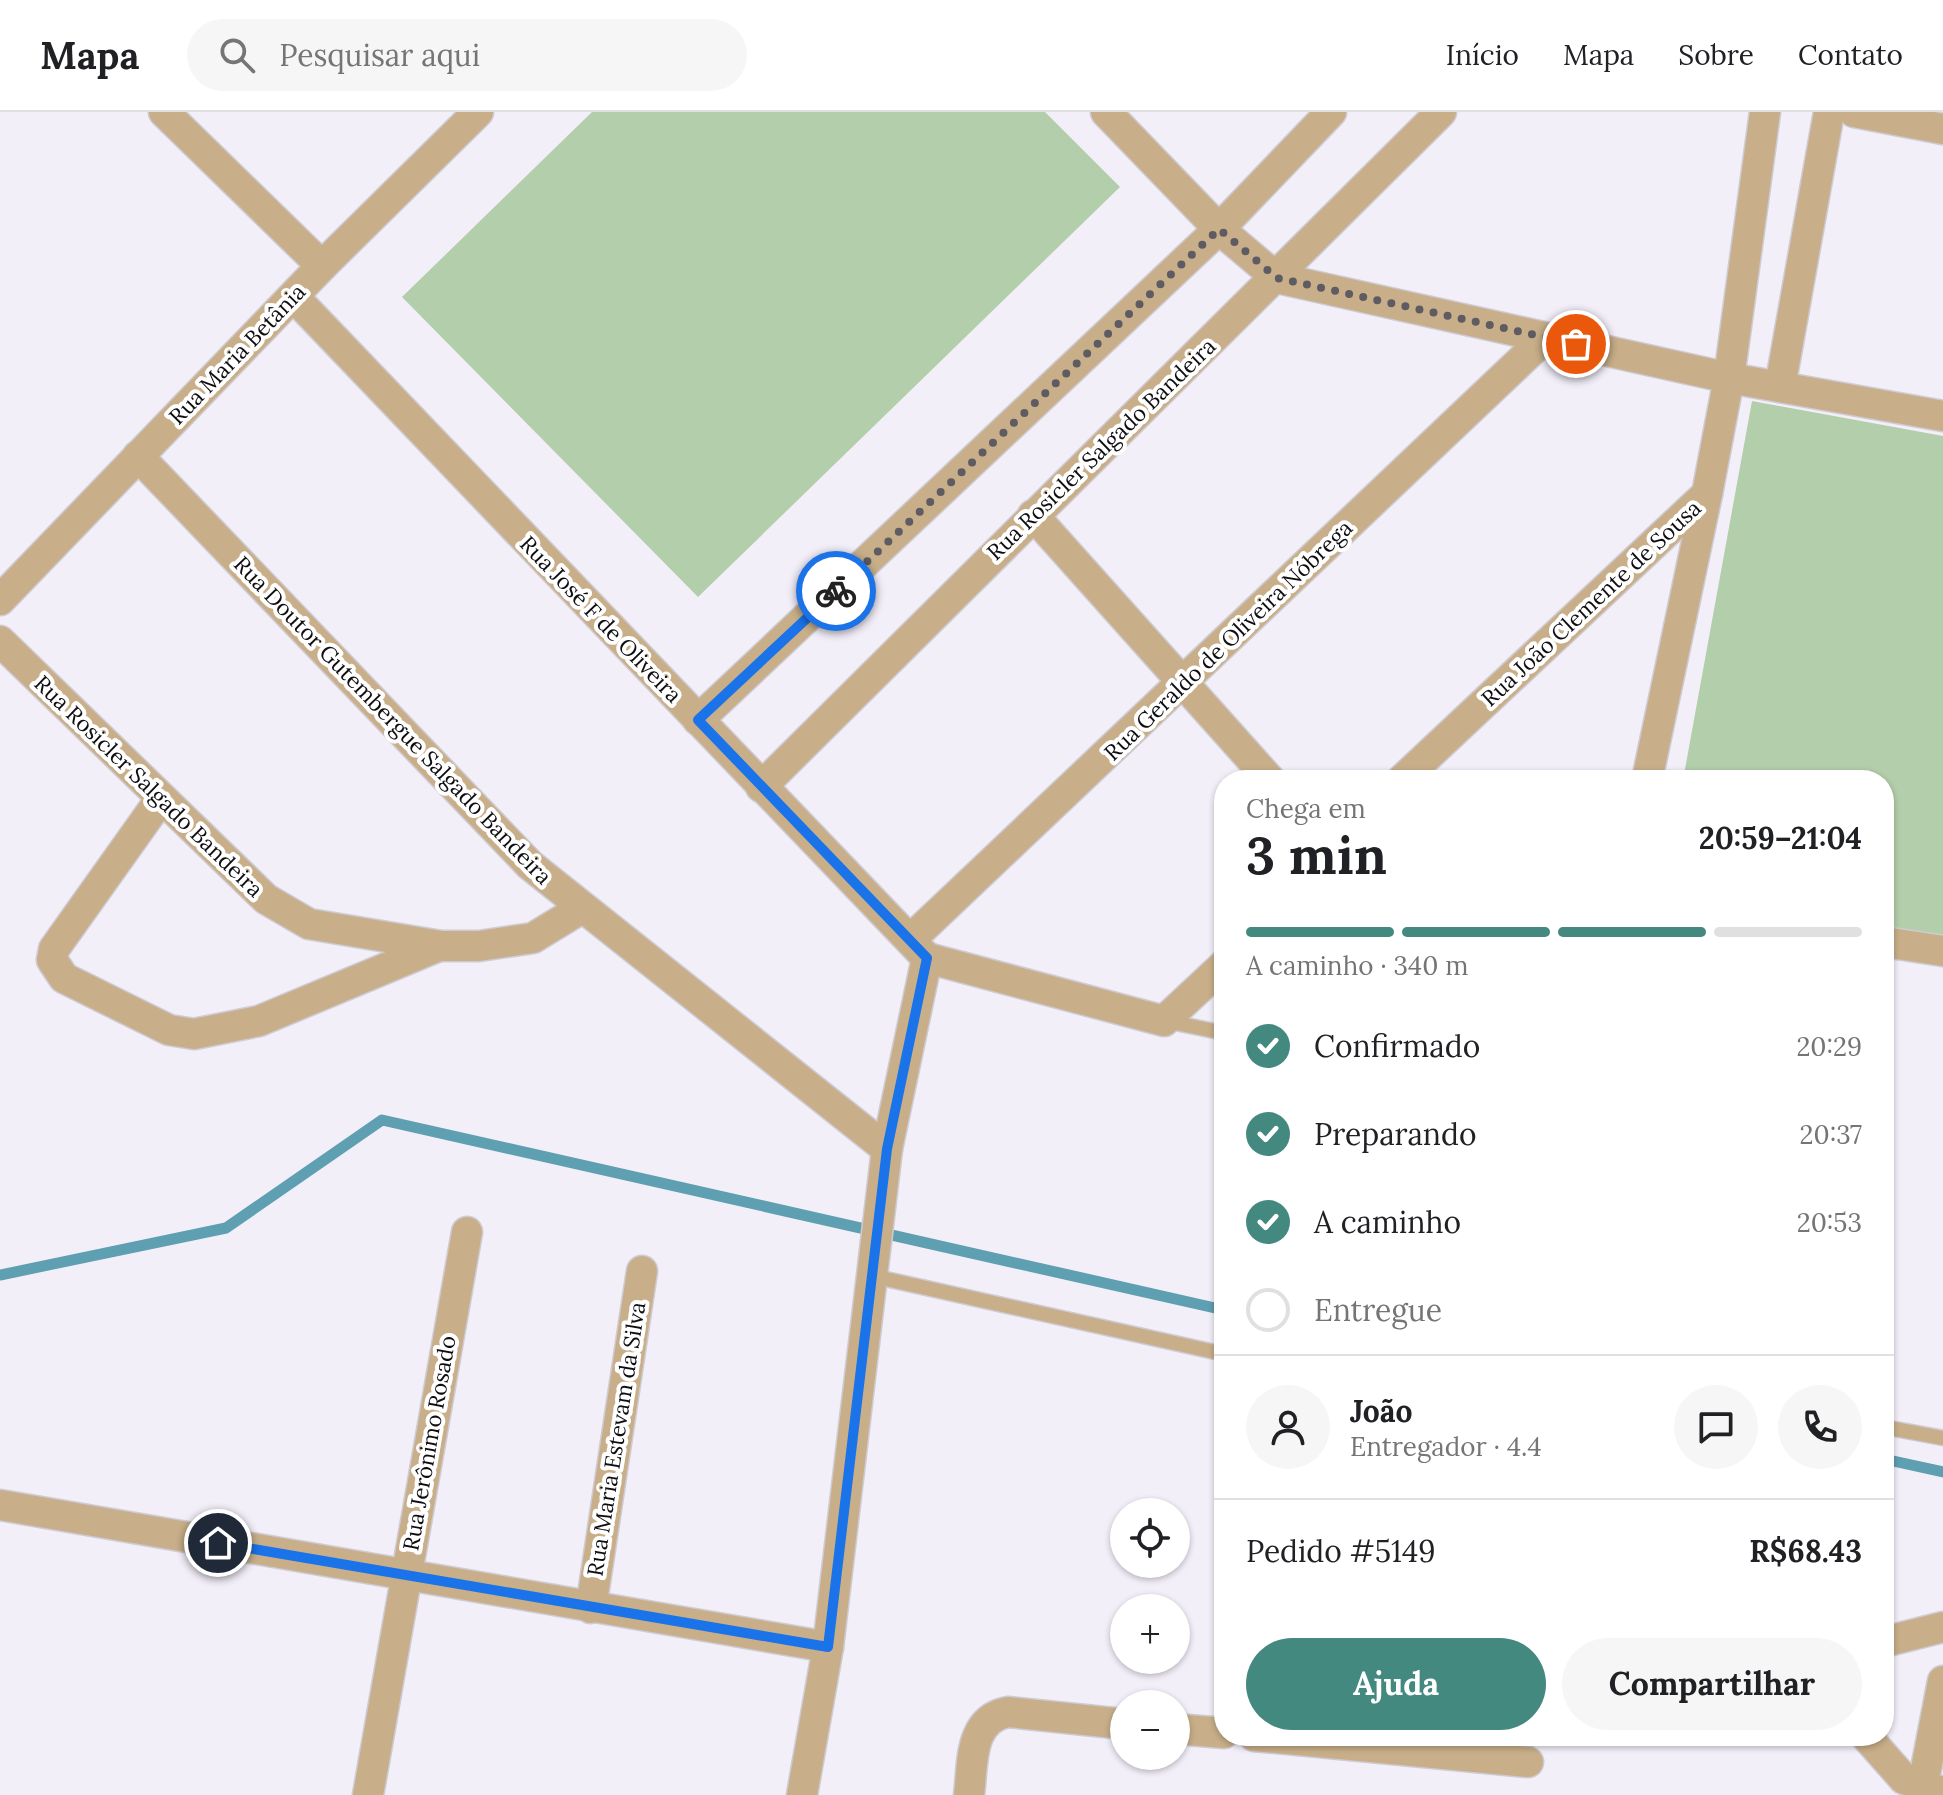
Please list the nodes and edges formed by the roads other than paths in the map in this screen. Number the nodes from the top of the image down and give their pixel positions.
1 (164, 112) edge
2 (478, 112) edge
3 (1106, 112) edge
4 (1331, 112) edge
5 (1441, 112) edge
6 (1765, 112) edge
7 (1829, 112) edge
8 (1854, 112) edge
9 (1943, 129) edge
10 (1219, 229) junction
11 (322, 266) junction
12 (1277, 278) junction
13 (294, 297) junction
14 (1545, 338) junction
15 (1729, 378) junction
16 (1780, 387) junction
17 (1943, 416) edge
18 (138, 456) junction
19 (1707, 494) junction
20 (1033, 515) junction
21 (0, 600) edge
22 (0, 641) edge
23 (1182, 685) junction
24 (698, 720) junction
25 (1261, 770) edge
26 (1413, 770) edge
27 (1649, 770) edge
28 (761, 787) junction
29 (160, 800) junction
30 (582, 908) junction
31 (1894, 944) edge
32 (441, 946) junction
33 (918, 949) junction
34 (1943, 951) edge
35 (1214, 974) edge
36 (1164, 1021) junction
37 (1214, 1031) edge
38 (887, 1149) junction
39 (467, 1232) dead end
40 (873, 1268) junction
41 (642, 1271) dead end
42 (1214, 1352) edge
43 (1894, 1429) edge
44 (1943, 1438) edge
45 (0, 1505) edge
46 (405, 1575) junction
47 (591, 1608) junction
48 (1943, 1627) edge
49 (1894, 1639) edge
50 (828, 1647) junction
51 (1943, 1681) edge
52 (1110, 1723) edge
53 (1190, 1730) edge
54 (1214, 1732) edge
55 (1359, 1746) edge
56 (1874, 1746) edge
57 (1528, 1762) dead end
58 (1929, 1791) edge
59 (368, 1795) edge
60 (802, 1795) edge
61 (969, 1795) edge

1 - 11 street
2 - 11 street, Rua Maria Betânia
3 - 10 street
4 - 10 street
5 - 12 street, Rua Rosicler Salgado Bandeira
6 - 15 street, Rua João Clemente de Sousa
7 - 16 street
8 - 9 street
10 - 12 street
10 - 24 street
11 - 13 street, Rua Maria Betânia
12 - 14 street
12 - 20 street, Rua Rosicler Salgado Bandeira
13 - 18 street, Rua Maria Betânia
13 - 24 street, Rua José F de Oliveira
14 - 15 street
14 - 23 street, Rua Geraldo de Oliveira Nóbrega
15 - 16 street
15 - 19 street, Rua João Clemente de Sousa
16 - 17 street
18 - 21 street, Rua Maria Betânia
18 - 30 street, Rua Doutor Gutembergue Salgado Bandeira
19 - 26 street, Rua João Clemente de Sousa
19 - 27 street
20 - 23 street
20 - 28 street, Rua Rosicler Salgado Bandeira
22 - 29 street, Rua Rosicler Salgado Bandeira
23 - 25 street
23 - 33 street, Rua Geraldo de Oliveira Nóbrega
24 - 28 street, Rua José F de Oliveira
28 - 33 street, Rua José F de Oliveira
29 - 32 street, Rua Rosicler Salgado Bandeira
29 - 32 street
30 - 32 street, Rua Rosicler Salgado Bandeira
30 - 38 street, Rua Doutor Gutembergue Salgado Bandeira
31 - 34 street
33 - 36 street
33 - 38 street
35 - 36 street
36 - 37 lane
38 - 40 street
39 - 46 street, Rua Jerônimo Rosado
40 - 42 lane
40 - 50 street
41 - 47 street, Rua Maria Estevam da Silva
43 - 44 lane
45 - 46 street
46 - 47 street
46 - 59 street, Rua Jerônimo Rosado
47 - 50 street
48 - 49 street
50 - 60 street
51 - 58 street
52 - 61 street
53 - 54 street
55 - 57 street
56 - 58 street

